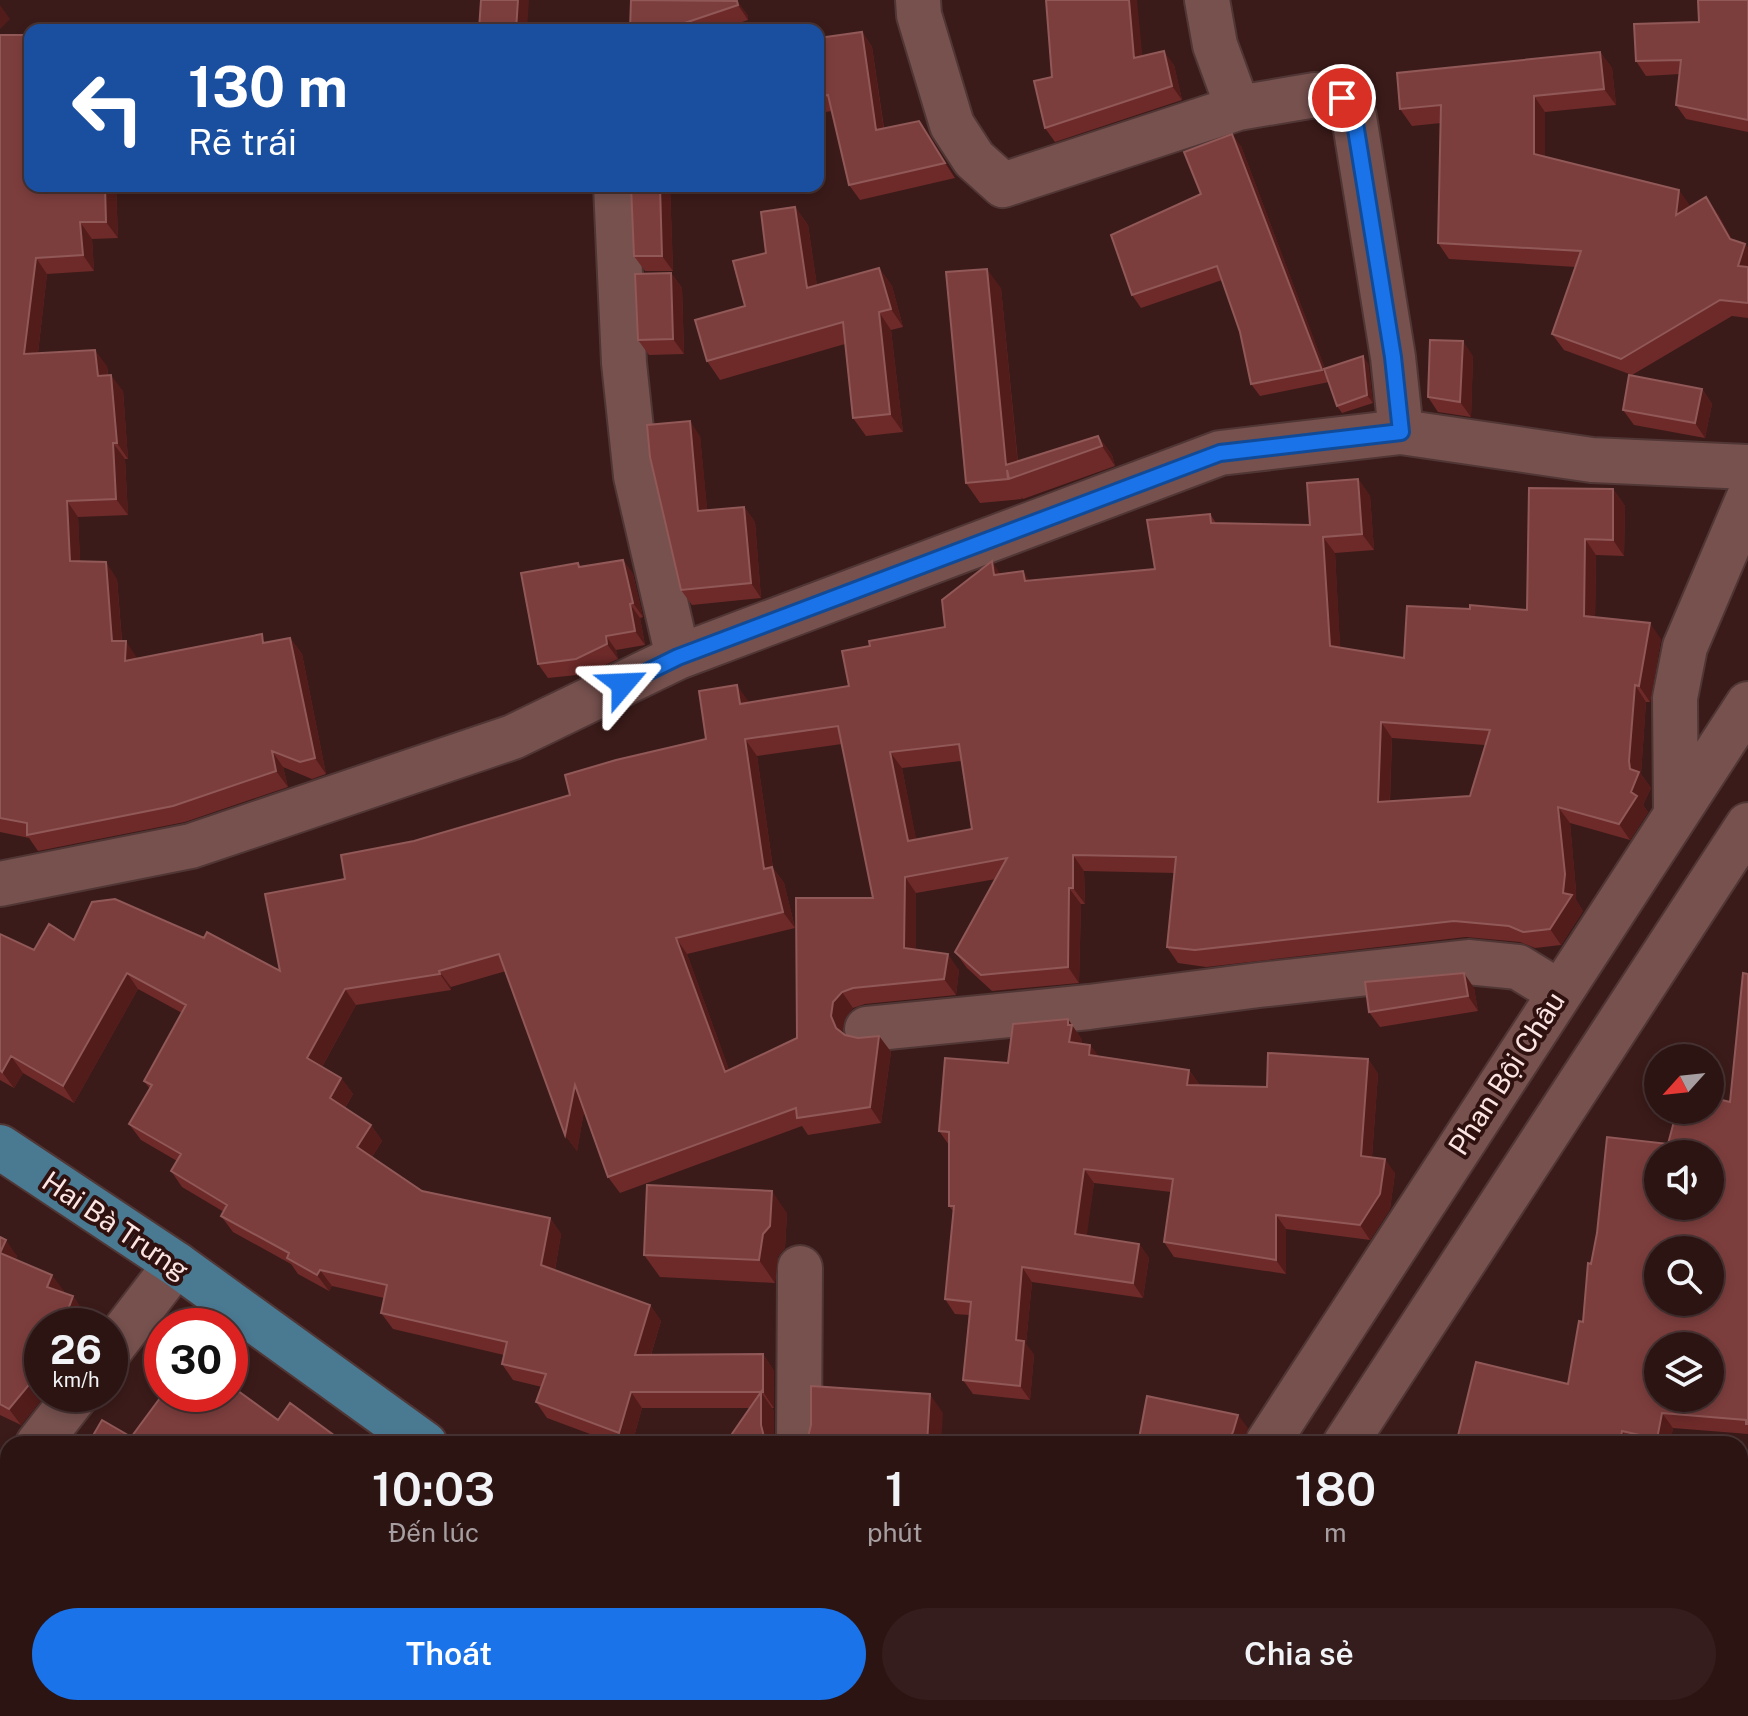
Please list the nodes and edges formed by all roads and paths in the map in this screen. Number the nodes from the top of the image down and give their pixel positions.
1 (918, 0) edge
2 (1207, 0) edge
3 (1238, 108) junction
4 (616, 192) edge
5 (1401, 432) junction
6 (1748, 467) edge
7 (1748, 499) edge
8 (678, 657) junction
9 (1748, 704) edge
10 (1676, 814) junction
11 (1748, 825) edge
12 (0, 884) edge
13 (1594, 938) junction
14 (1652, 972) junction
15 (1559, 992) junction
16 (867, 1029) dead end
17 (0, 1147) edge
18 (176, 1264) junction
19 (800, 1268) dead end
20 (128, 1327) edge
21 (63, 1412) edge
22 (44, 1436) edge
23 (414, 1436) edge
24 (799, 1436) edge
25 (1272, 1436) edge
26 (1350, 1436) edge

1 - 3 street
2 - 3 street
3 - 5 street
4 - 8 street
5 - 6 street
5 - 8 street
7 - 10 street
8 - 12 street
9 - 10 street, Phan Bội Châu
10 - 13 street, Phan Bội Châu
11 - 14 street
13 - 14 street
13 - 15 street, Phan Bội Châu
14 - 26 street
15 - 16 street
15 - 25 street, Phan Bội Châu
17 - 18 main road, Hai Bà Trưng
18 - 20 street
18 - 23 main road, Hai Bà Trưng
19 - 24 street
21 - 22 street

